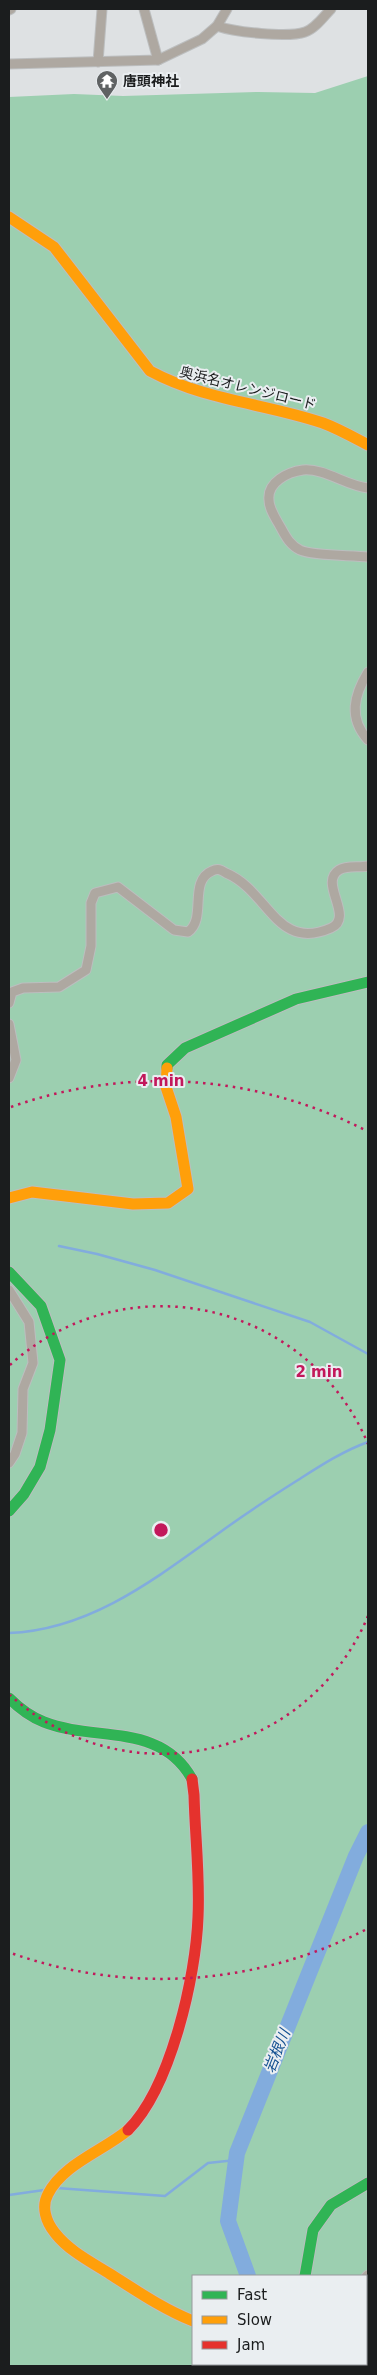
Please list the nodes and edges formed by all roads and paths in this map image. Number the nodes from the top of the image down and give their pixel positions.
1 (102, 9) edge
2 (144, 9) edge
3 (227, 9) edge
4 (331, 9) edge
5 (216, 26) junction
6 (158, 60) junction
7 (98, 62) junction
8 (9, 64) edge
9 (9, 217) edge
10 (368, 445) edge
11 (368, 488) edge
12 (368, 557) edge
13 (368, 672) edge
14 (368, 740) edge
15 (368, 866) edge
16 (368, 982) edge
17 (9, 1003) edge
18 (9, 1024) edge
19 (9, 1078) edge
20 (9, 1198) edge
21 (9, 1272) edge
22 (9, 1290) edge
23 (9, 1463) edge
24 (9, 1511) edge
25 (9, 1698) edge
26 (368, 2184) edge
27 (305, 2275) edge
28 (192, 2321) edge

1 - 7 street
2 - 6 street
3 - 5 street
4 - 5 street
5 - 6 street
6 - 7 street
7 - 8 street
9 - 10 street, 奥浜名オレンジロード
11 - 12 street
13 - 14 street
15 - 17 street
16 - 20 street
18 - 19 street
21 - 24 street
22 - 23 street
25 - 28 street
26 - 27 street

